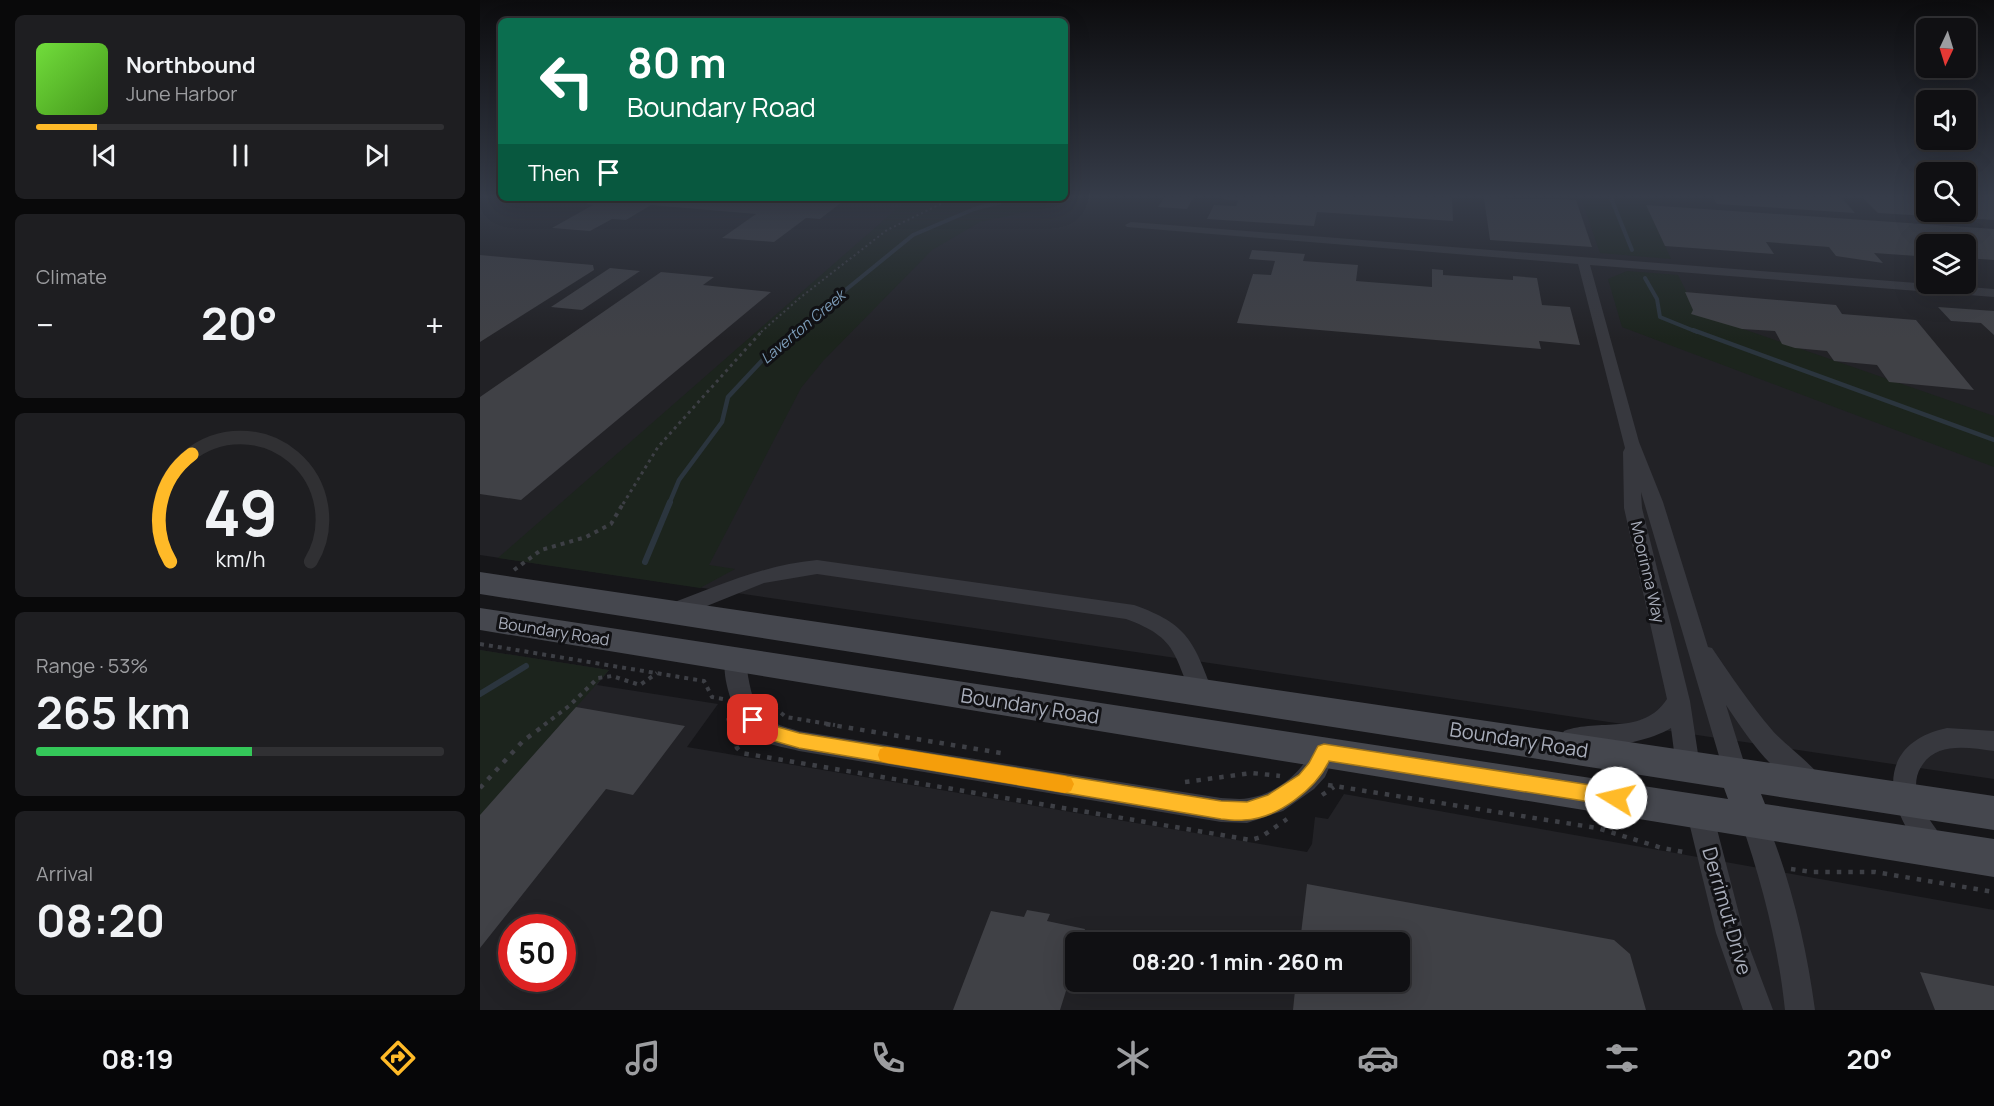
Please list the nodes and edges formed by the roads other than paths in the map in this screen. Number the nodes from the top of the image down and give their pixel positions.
1 (1384, 245) edge
2 (1584, 261) junction
3 (1994, 293) edge
4 (1631, 442) junction
5 (480, 583) edge
6 (671, 612) junction
7 (480, 619) edge
8 (1695, 640) junction
9 (735, 659) junction
10 (1202, 693) junction
11 (1679, 701) junction
12 (1276, 704) junction
13 (1519, 740) junction
14 (1994, 741) edge
15 (1324, 752) junction
16 (1688, 766) junction
17 (1736, 775) junction
18 (1823, 788) junction
19 (1906, 800) junction
20 (1699, 810) junction
21 (1994, 813) edge
22 (1753, 819) junction
23 (1934, 848) junction
24 (1994, 858) edge
25 (1758, 1010) edge
26 (1800, 1010) edge

1 - 2 street
2 - 3 street
2 - 4 street, Moorinna Way
4 - 8 street, Moorinna Way
4 - 11 street, Moorinna Way
5 - 6 main road, Boundary Road
6 - 10 main road, Boundary Road
6 - 10 street
7 - 9 main road, Boundary Road
8 - 17 street, Moorinna Way
8 - 18 street, Moorinna Way
9 - 15 main road, Boundary Road
9 - 15 street
10 - 12 main road, Boundary Road
11 - 13 street
11 - 16 street, Moorinna Way
12 - 13 main road, Boundary Road
12 - 15 main road
13 - 16 main road, Boundary Road
14 - 19 street
15 - 20 main road, Boundary Road
16 - 17 main road, Boundary Road
16 - 20 main road
17 - 18 main road, Boundary Road
17 - 22 main road
18 - 19 main road, Boundary Road
19 - 21 main road, Boundary Road
19 - 23 street
20 - 22 main road, Boundary Road
20 - 25 street, Derrimut Drive
22 - 23 main road, Boundary Road
22 - 26 street
23 - 24 main road, Boundary Road

